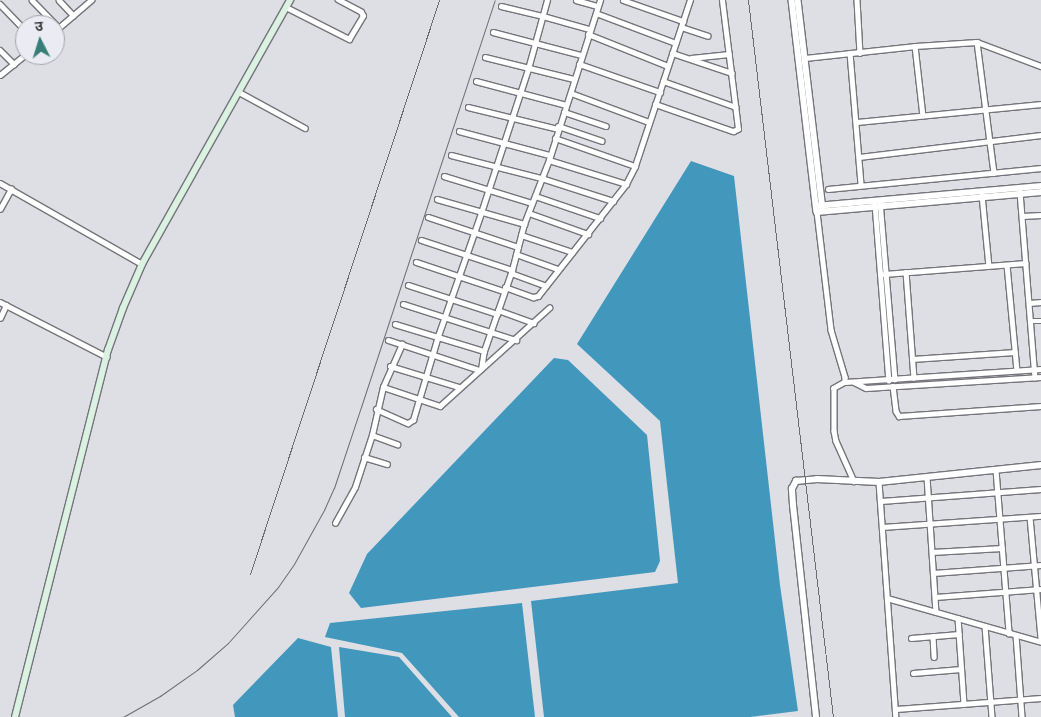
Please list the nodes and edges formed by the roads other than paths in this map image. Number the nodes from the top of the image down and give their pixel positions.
1 (32, 0) edge
2 (59, 0) edge
3 (90, 0) edge
4 (290, 0) edge
5 (338, 0) edge
6 (547, 0) edge
7 (576, 0) edge
8 (600, 0) edge
9 (623, 0) edge
10 (641, 0) edge
11 (690, 0) edge
12 (722, 0) edge
13 (792, 0) edge
14 (798, 0) edge
15 (857, 0) edge
16 (350, 3) edge
17 (0, 4) edge
18 (501, 6) dead end
19 (597, 6) junction
20 (639, 6) junction
21 (286, 7) junction
22 (596, 13) junction
23 (45, 15) edge
24 (73, 15) junction
25 (543, 16) junction
26 (15, 20) edge
27 (683, 21) junction
28 (65, 22) edge
29 (681, 27) junction
30 (493, 32) dead end
31 (588, 32) junction
32 (708, 36) dead end
33 (977, 42) junction
34 (676, 43) junction
35 (536, 44) junction
36 (914, 46) junction
37 (0, 50) edge
38 (860, 52) junction
39 (672, 53) junction
40 (729, 54) junction
41 (850, 54) junction
42 (581, 55) junction
43 (485, 57) dead end
44 (688, 58) junction
45 (805, 58) junction
46 (14, 64) joint
47 (579, 64) junction
48 (668, 66) junction
49 (1041, 66) edge
50 (528, 69) junction
51 (732, 73) junction
52 (0, 75) edge
53 (574, 79) junction
54 (476, 82) dead end
55 (663, 82) junction
56 (239, 92) junction
57 (520, 92) junction
58 (660, 92) junction
59 (571, 93) junction
60 (655, 104) junction
61 (1041, 104) edge
62 (566, 105) junction
63 (468, 107) dead end
64 (736, 107) junction
65 (986, 110) junction
66 (564, 112) junction
67 (512, 116) junction
68 (923, 116) junction
69 (649, 122) junction
70 (857, 122) junction
71 (606, 126) dead end
72 (305, 128) dead end
73 (558, 128) junction
74 (459, 131) dead end
75 (1041, 135) edge
76 (555, 138) junction
77 (602, 141) dead end
78 (990, 142) junction
79 (504, 144) junction
80 (451, 155) dead end
81 (859, 157) junction
82 (549, 158) junction
83 (635, 166) junction
84 (496, 168) junction
85 (1041, 168) edge
86 (994, 173) junction
87 (444, 176) dead end
88 (542, 178) junction
89 (0, 183) edge
90 (626, 184) junction
91 (861, 184) junction
92 (1041, 186) edge
93 (11, 189) junction
94 (828, 189) dead end
95 (489, 191) junction
96 (1020, 191) junction
97 (1041, 192) edge
98 (982, 194) junction
99 (535, 196) junction
100 (437, 199) dead end
101 (613, 201) junction
102 (532, 203) junction
103 (878, 204) junction
104 (0, 209) edge
105 (820, 209) junction
106 (481, 213) junction
107 (529, 213) junction
108 (1041, 215) edge
109 (1022, 216) junction
110 (428, 217) dead end
111 (600, 218) junction
112 (524, 224) junction
113 (474, 232) junction
114 (588, 234) junction
115 (521, 235) junction
116 (422, 240) dead end
117 (518, 247) junction
118 (572, 252) junction
119 (465, 254) junction
120 (516, 254) junction
121 (416, 262) dead end
122 (1026, 263) junction
123 (142, 264) junction
124 (1007, 264) junction
125 (989, 266) junction
126 (558, 269) junction
127 (511, 271) junction
128 (906, 272) junction
129 (881, 274) junction
130 (887, 274) junction
131 (459, 276) junction
132 (408, 285) dead end
133 (546, 286) junction
134 (504, 289) junction
135 (451, 298) junction
136 (0, 302) edge
137 (1041, 302) edge
138 (1029, 303) junction
139 (402, 304) dead end
140 (6, 305) junction
141 (549, 308) dead end
142 (497, 312) junction
143 (0, 318) edge
144 (444, 318) junction
145 (1031, 321) junction
146 (1041, 321) edge
147 (534, 323) junction
148 (395, 324) dead end
149 (491, 332) junction
150 (438, 336) junction
151 (388, 340) dead end
152 (516, 340) junction
153 (402, 344) junction
154 (484, 351) junction
155 (1015, 352) junction
156 (432, 355) junction
157 (107, 357) junction
158 (912, 359) junction
159 (390, 366) junction
160 (480, 369) junction
161 (1035, 369) junction
162 (1041, 369) edge
163 (1016, 370) junction
164 (425, 377) junction
165 (1038, 377) edge
166 (914, 378) junction
167 (895, 379) junction
168 (889, 380) junction
169 (845, 382) junction
170 (854, 382) junction
171 (894, 386) junction
172 (383, 387) junction
173 (459, 388) junction
174 (418, 399) junction
175 (1041, 406) edge
176 (376, 409) junction
177 (372, 435) junction
178 (397, 444) dead end
179 (364, 457) junction
180 (386, 464) dead end
181 (1041, 465) edge
182 (996, 470) junction
183 (927, 477) junction
184 (854, 481) junction
185 (879, 482) junction
186 (1041, 489) edge
187 (998, 492) junction
188 (928, 497) junction
189 (881, 501) junction
190 (1041, 516) edge
191 (1030, 517) junction
192 (1000, 519) junction
193 (334, 523) dead end
194 (930, 524) junction
195 (882, 527) junction
196 (1002, 548) junction
197 (932, 552) junction
198 (1041, 565) edge
199 (1034, 566) junction
200 (1004, 568) junction
201 (933, 573) junction
202 (1038, 589) edge
203 (1005, 592) junction
204 (935, 597) junction
205 (888, 598) junction
206 (1039, 606) edge
207 (936, 612) junction
208 (958, 618) junction
209 (1040, 621) edge
210 (985, 626) junction
211 (1010, 633) junction
212 (959, 634) junction
213 (1016, 635) junction
214 (933, 636) junction
215 (911, 638) dead end
216 (1041, 640) edge
217 (934, 657) dead end
218 (961, 669) junction
219 (914, 673) dead end
220 (1041, 698) edge
221 (1020, 700) junction
222 (991, 702) junction
223 (964, 704) junction
224 (896, 709) junction
225 (15, 717) edge
226 (816, 717) edge
227 (896, 717) edge
228 (992, 717) edge
229 (1022, 717) edge

1 - 23 street
2 - 24 street
3 - 24 street
4 - 21 main road
5 - 16 street
6 - 25 street
7 - 19 street
8 - 19 street
9 - 20 street
10 - 20 street
11 - 27 street
12 - 40 street
13 - 105 street
14 - 45 street
15 - 38 street
16 - 21 street
17 - 26 street
18 - 25 street
19 - 22 street
20 - 27 street
21 - 56 main road
22 - 31 street
22 - 34 street
24 - 28 street
25 - 31 street
25 - 35 street
27 - 29 street
29 - 32 street
29 - 34 street
30 - 35 street
31 - 42 street
31 - 48 street
33 - 36 street
33 - 49 street
33 - 65 street
34 - 39 street
35 - 42 street
35 - 50 street
36 - 38 street
36 - 68 street
37 - 46 street
38 - 41 street
39 - 44 street
39 - 48 street
40 - 44 street
40 - 51 street
41 - 45 street
41 - 70 street
42 - 47 street
43 - 50 street
44 - 51 street
45 - 105 street
46 - 52 street
47 - 53 street
47 - 58 street
48 - 55 street
50 - 53 street
50 - 57 street
51 - 64 street
53 - 59 street
54 - 57 street
55 - 58 street
55 - 64 street
56 - 72 street
56 - 123 main road
57 - 62 street
57 - 67 street
58 - 60 street
59 - 62 street
59 - 69 street
60 - 64 street
60 - 69 street
61 - 65 street
62 - 66 street
63 - 67 street
65 - 68 street
65 - 78 street
66 - 71 street
66 - 73 street
67 - 73 street
67 - 79 street
68 - 70 street
69 - 83 street
70 - 81 street
73 - 76 street
73 - 77 street
74 - 79 street
75 - 78 street
76 - 82 street
76 - 83 street
78 - 81 street
78 - 86 street
79 - 82 street
79 - 84 street
80 - 84 street
81 - 91 street
82 - 88 street
82 - 90 street
83 - 90 street
84 - 88 street
84 - 95 street
85 - 86 street
86 - 91 street
87 - 95 street
88 - 99 street
88 - 101 street
89 - 93 street
90 - 101 street
91 - 94 street
92 - 96 street
93 - 104 street
93 - 123 street
95 - 102 street
95 - 106 street
96 - 97 street
96 - 98 street
96 - 109 street
98 - 103 street
98 - 125 street
99 - 102 street
99 - 111 street
100 - 106 street
101 - 111 street
102 - 107 street
103 - 105 street
103 - 129 street
103 - 130 street
105 - 169 street
106 - 112 street
106 - 113 street
107 - 112 street
107 - 114 street
108 - 109 street
109 - 122 street
110 - 113 street
111 - 114 street
112 - 115 street
113 - 117 street
113 - 119 street
114 - 118 street
115 - 117 street
115 - 118 street
116 - 119 street
117 - 120 street
118 - 126 street
119 - 127 street
119 - 131 street
120 - 126 street
120 - 127 street
121 - 131 street
122 - 124 street
122 - 138 street
123 - 157 main road
124 - 125 street
124 - 155 street
125 - 128 street
126 - 133 street
127 - 133 street
127 - 134 street
128 - 130 street
128 - 158 street
129 - 130 street
129 - 168 street
130 - 167 street
131 - 134 street
131 - 135 street
132 - 135 street
133 - 134 street
134 - 142 street
135 - 142 street
135 - 144 street
136 - 140 street
137 - 138 street
138 - 145 street
139 - 144 street
140 - 143 street
140 - 157 street
141 - 147 street
142 - 147 street
142 - 149 street
144 - 149 street
144 - 150 street
145 - 146 street
145 - 161 street
147 - 152 street
148 - 150 street
149 - 152 street
149 - 154 street
150 - 154 street
150 - 156 street
151 - 153 street
152 - 160 street
153 - 156 street
153 - 159 street
154 - 160 street
155 - 158 street
155 - 163 street
156 - 160 street
156 - 164 street
157 - 225 main road
158 - 166 street
159 - 164 street
159 - 172 street
160 - 173 street
161 - 162 street
161 - 163 street
161 - 165 street
163 - 166 street
164 - 173 street
164 - 174 street
165 - 171 street
166 - 167 street
167 - 168 street
168 - 170 street
169 - 170 street
169 - 184 street
170 - 171 street
171 - 175 street
172 - 174 street
172 - 176 street
173 - 174 street
174 - 176 street
176 - 177 street
177 - 178 street
177 - 179 street
179 - 180 street
179 - 193 street
181 - 182 street
182 - 183 street
182 - 187 street
183 - 185 street
183 - 188 street
184 - 185 street
184 - 226 street
185 - 189 street
186 - 187 street
187 - 188 street
187 - 192 street
188 - 189 street
188 - 194 street
189 - 195 street
190 - 191 street
191 - 192 street
191 - 199 street
192 - 194 street
192 - 196 street
194 - 195 street
194 - 197 street
195 - 205 street
196 - 197 street
196 - 200 street
197 - 201 street
198 - 199 street
199 - 200 street
199 - 202 street
200 - 201 street
200 - 203 street
201 - 204 street
202 - 203 street
202 - 206 street
203 - 204 street
203 - 211 street
204 - 207 street
205 - 207 street
205 - 224 street
206 - 209 street
207 - 208 street
208 - 210 street
208 - 212 street
209 - 216 street
210 - 211 street
210 - 222 street
211 - 213 street
212 - 214 street
212 - 218 street
213 - 216 street
213 - 221 street
214 - 215 street
214 - 217 street
218 - 219 street
218 - 223 street
220 - 221 street
221 - 222 street
221 - 229 street
222 - 223 street
222 - 228 street
223 - 224 street
224 - 227 street

